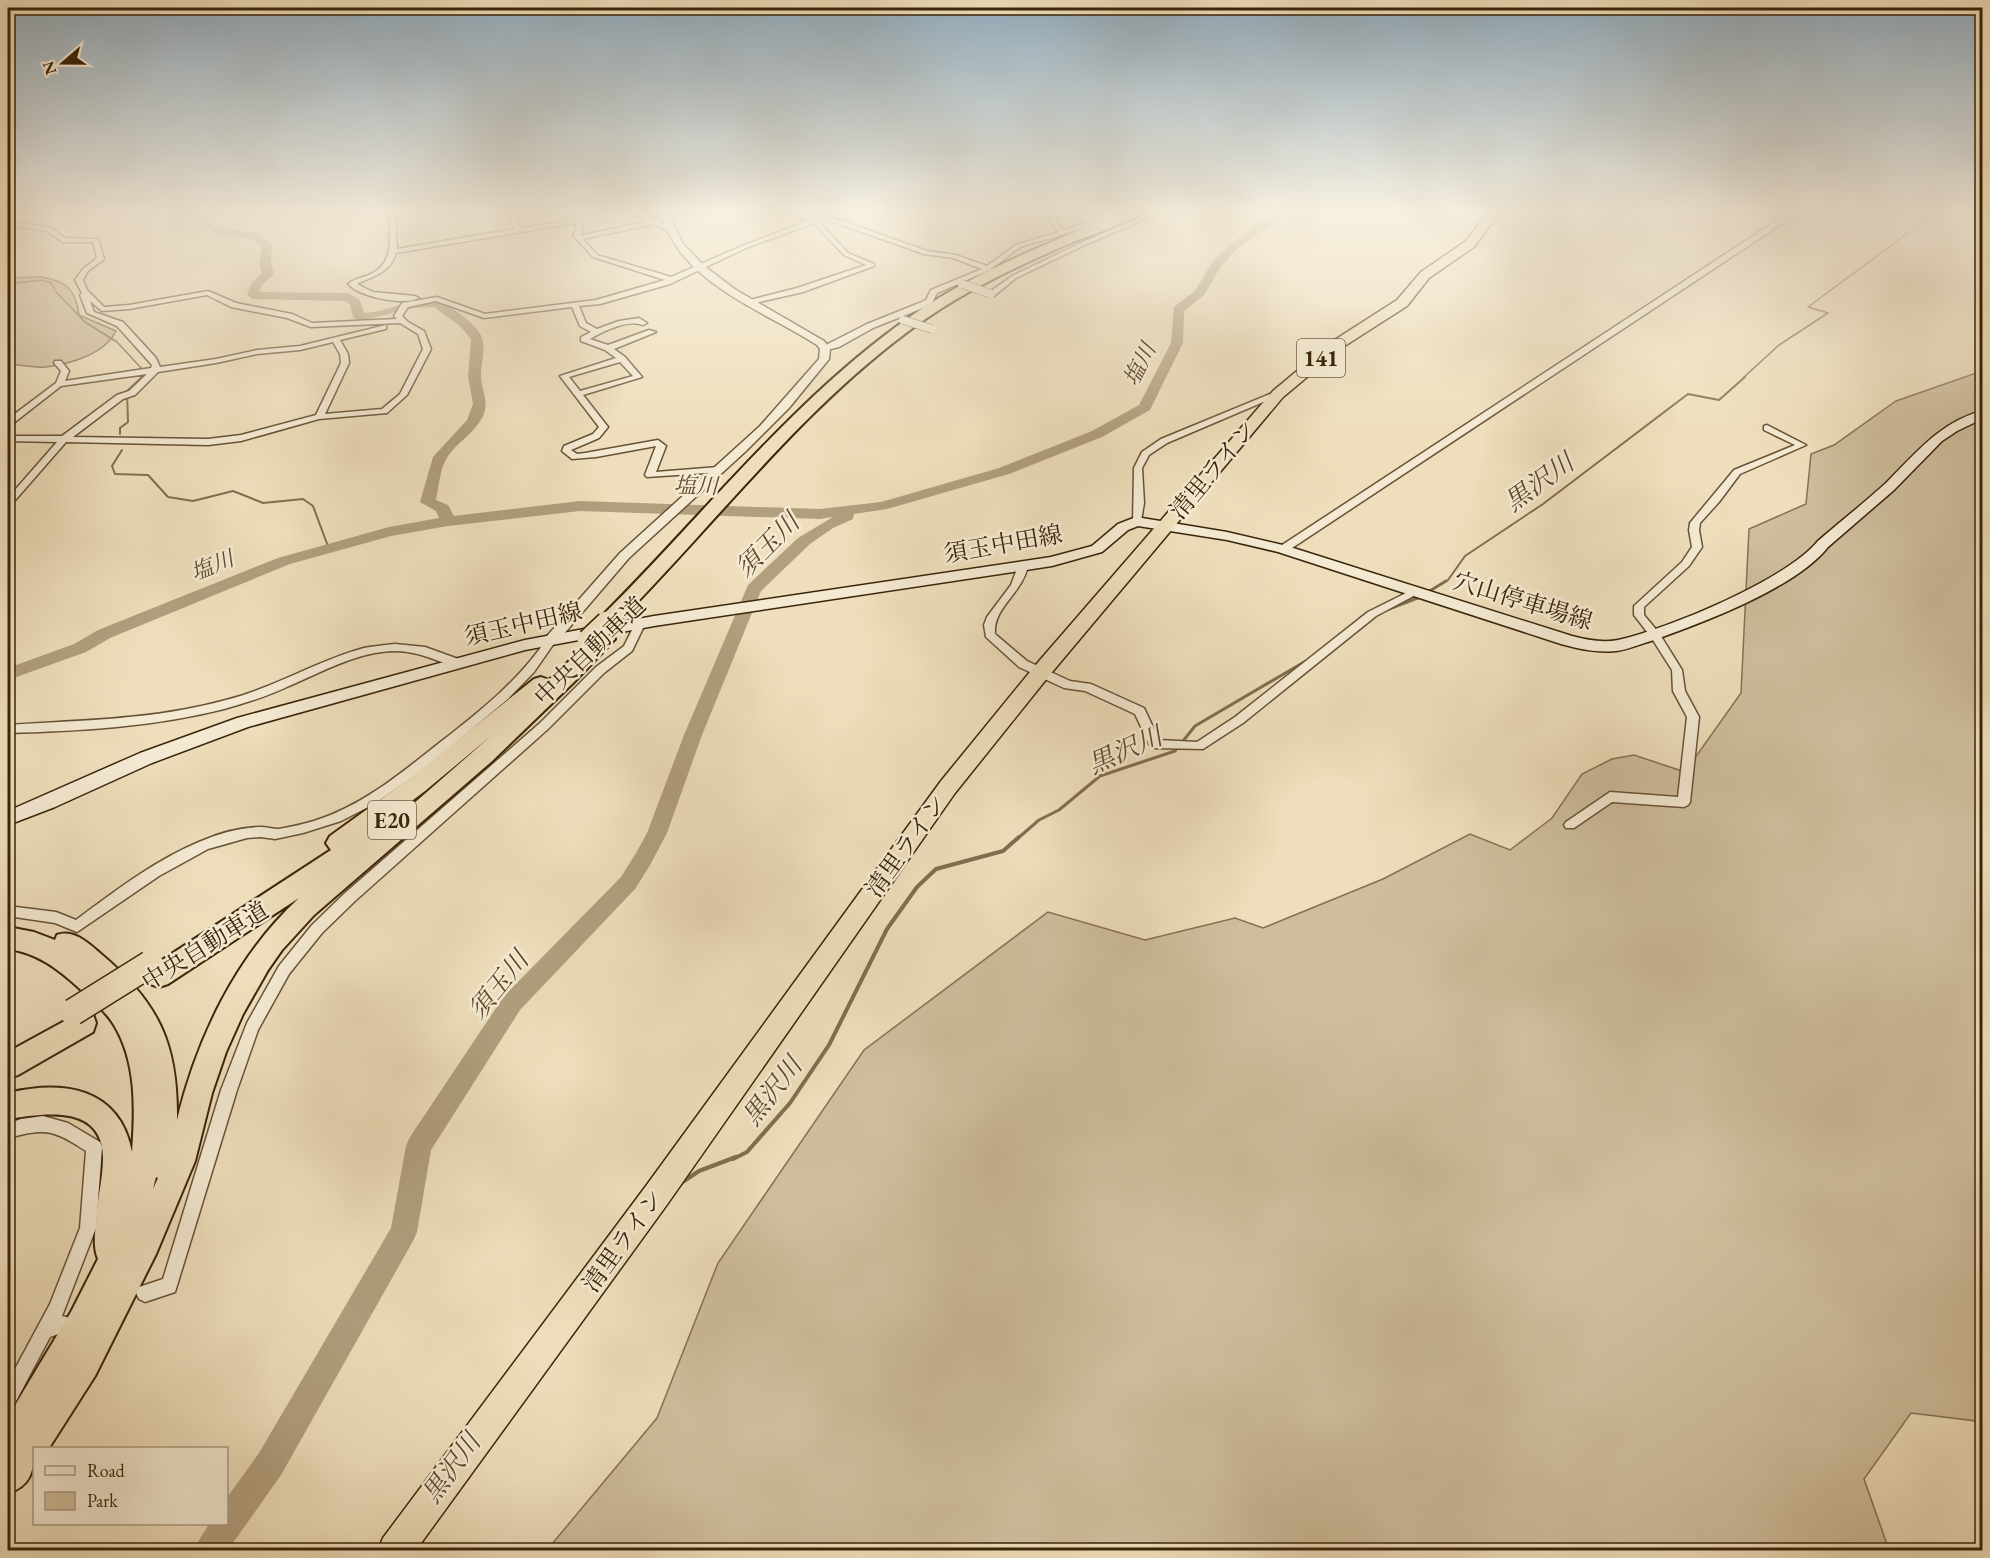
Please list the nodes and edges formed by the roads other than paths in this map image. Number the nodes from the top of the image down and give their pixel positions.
1 (82, 286) edge
2 (353, 286) edge
3 (657, 286) edge
4 (723, 286) edge
5 (812, 286) edge
6 (954, 286) edge
7 (965, 286) edge
8 (972, 286) edge
9 (988, 286) edge
10 (1002, 286) edge
11 (1416, 286) edge
12 (1683, 286) edge
13 (84, 291) junction
14 (749, 303) junction
15 (576, 307) junction
16 (469, 311) junction
17 (400, 314) junction
18 (899, 319) junction
19 (643, 323) dead end
20 (932, 329) dead end
21 (596, 332) junction
22 (652, 332) dead end
23 (336, 340) junction
24 (608, 348) junction
25 (825, 349) junction
26 (622, 359) junction
27 (58, 363) dead end
28 (152, 370) junction
29 (59, 384) junction
30 (578, 394) junction
31 (1278, 394) junction
32 (1983, 415) edge
33 (319, 417) junction
34 (8, 423) edge
35 (1767, 428) dead end
36 (8, 438) edge
37 (63, 440) junction
38 (716, 473) junction
39 (756, 473) junction
40 (8, 503) edge
41 (1136, 521) junction
42 (1166, 526) junction
43 (1282, 549) junction
44 (1017, 567) junction
45 (1416, 592) junction
46 (612, 629) junction
47 (1655, 634) junction
48 (552, 639) junction
49 (457, 663) junction
50 (1041, 672) junction
51 (567, 677) junction
52 (8, 729) edge
53 (8, 818) edge
54 (335, 818) junction
55 (1570, 825) dead end
56 (338, 834) dead end
57 (8, 911) edge
58 (8, 926) edge
59 (8, 939) edge
60 (154, 970) junction
61 (9, 1053) edge
62 (8, 1106) edge
63 (8, 1131) edge
64 (155, 1219) junction
65 (110, 1268) junction
66 (145, 1293) dead end
67 (64, 1324) dead end
68 (46, 1330) junction
69 (8, 1399) edge
70 (8, 1445) edge
71 (8, 1476) edge
72 (395, 1551) edge

1 - 13 street
2 - 16 street
3 - 15 street
4 - 14 street
5 - 14 street
6 - 18 street
7 - 10 street, bridge
8 - 39 highway, 中央自動車道 / E20
9 - 39 highway, 中央自動車道 / E20
11 - 31 highway, 清里ライン / 141
12 - 43 street
13 - 17 street
13 - 28 street
14 - 25 street
15 - 16 street
15 - 21 street
16 - 17 street
17 - 23 street
17 - 33 street
18 - 20 street, bridge
18 - 25 street
19 - 21 street
21 - 24 street
22 - 24 street
23 - 28 street
23 - 33 street
24 - 26 street
25 - 38 street
26 - 30 street
26 - 30 street
27 - 29 street
28 - 29 street
28 - 37 street
29 - 34 street
30 - 38 street
31 - 41 street
31 - 42 highway, 清里ライン / 141
32 - 47 main road, 穴山停車場線
33 - 37 street
35 - 47 street
36 - 37 street
37 - 40 street
38 - 48 street
39 - 46 highway, 中央自動車道 / E20
41 - 42 main road
41 - 44 main road, 須玉中田線
42 - 43 main road, 穴山停車場線
42 - 50 highway, 清里ライン / 141
43 - 45 main road, 穴山停車場線
44 - 46 main road, 須玉中田線
44 - 50 street
45 - 47 main road, 穴山停車場線
45 - 50 street
46 - 48 main road, 須玉中田線
46 - 51 highway, 中央自動車道 / E20
46 - 60 highway, 中央自動車道 / E20
46 - 66 street
47 - 55 street
48 - 49 main road, 須玉中田線
48 - 54 street
49 - 52 street
49 - 53 main road, 須玉中田線
50 - 72 highway, 清里ライン / 141
51 - 60 highway, 中央自動車道 / E20
51 - 64 highway
54 - 56 street
54 - 57 street
58 - 64 highway
59 - 65 highway
60 - 61 highway, 中央自動車道 / E20
62 - 65 highway
63 - 68 street
64 - 71 highway
65 - 70 highway
67 - 68 street
68 - 69 street

